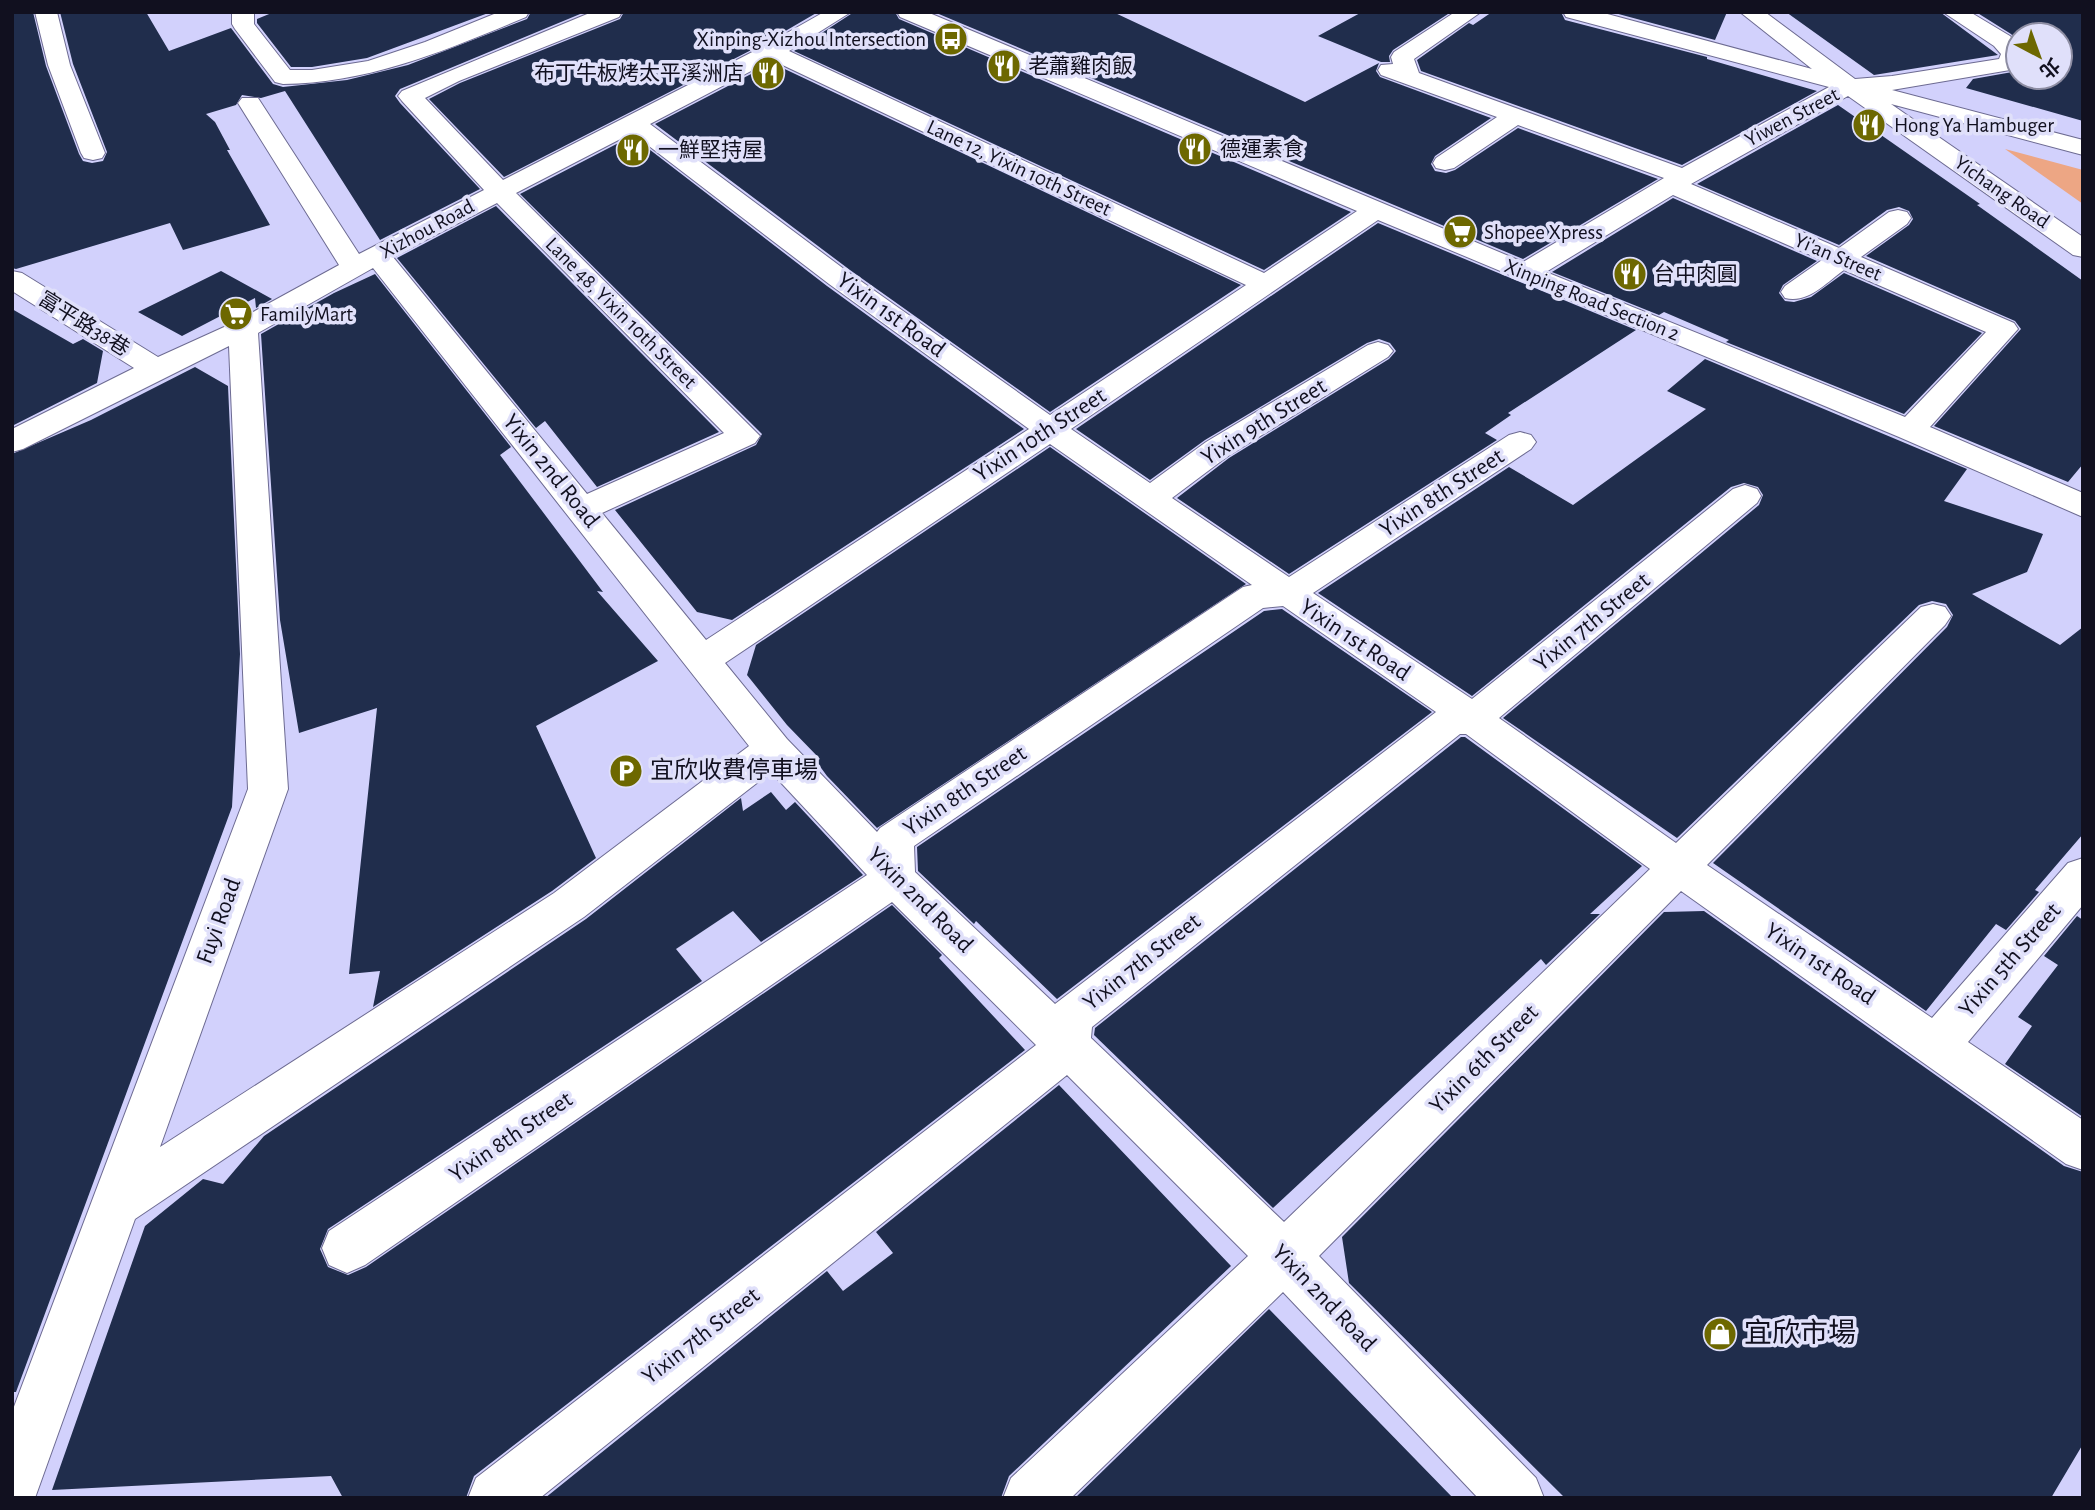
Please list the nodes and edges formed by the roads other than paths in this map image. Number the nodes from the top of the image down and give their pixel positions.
1 (46, 12) edge
2 (243, 12) edge
3 (518, 12) edge
4 (611, 12) edge
5 (840, 12) edge
6 (908, 12) edge
7 (963, 12) edge
8 (1470, 12) edge
9 (1574, 12) edge
10 (1623, 12) edge
11 (1751, 12) edge
12 (1954, 12) edge
13 (936, 24) junction
14 (772, 51) junction
15 (1825, 65) junction
16 (1892, 83) junction
17 (1850, 86) junction
18 (250, 103) dead end
19 (1517, 115) junction
20 (634, 123) junction
21 (2083, 133) edge
22 (2083, 148) edge
23 (93, 153) dead end
24 (1446, 163) dead end
25 (1678, 181) junction
26 (499, 191) junction
27 (1376, 210) junction
28 (1898, 218) dead end
29 (2083, 249) edge
30 (1843, 258) junction
31 (366, 261) junction
32 (1525, 273) junction
33 (12, 279) edge
34 (1267, 285) junction
35 (1795, 292) dead end
36 (243, 329) junction
37 (1378, 351) dead end
38 (156, 369) junction
39 (1049, 428) junction
40 (1910, 430) junction
41 (12, 442) edge
42 (1520, 442) dead end
43 (1745, 496) dead end
44 (1152, 497) junction
45 (2083, 506) edge
46 (582, 509) junction
47 (1287, 594) junction
48 (1933, 616) dead end
49 (702, 660) junction
50 (1474, 719) junction
51 (773, 749) junction
52 (1679, 868) junction
53 (2083, 875) edge
54 (895, 878) junction
55 (1937, 1045) junction
56 (1068, 1046) junction
57 (2083, 1148) edge
58 (115, 1204) junction
59 (347, 1248) dead end
60 (1284, 1256) junction
61 (12, 1486) edge
62 (496, 1498) edge
63 (1031, 1498) edge
64 (1516, 1498) edge

1 - 23 street
2 - 3 street
4 - 26 street, Lane 48, Yixin 10th Street
5 - 14 street, Xizhou Road
6 - 13 street, Xinping Road Section 2
7 - 13 street
8 - 19 street, Yi'an Street
9 - 17 street
10 - 15 street
11 - 15 street, Yichang Road
12 - 16 street, Yiwen Street
13 - 27 street, Xinping Road Section 2
14 - 20 street, Xizhou Road
14 - 34 street, Lane 12, Yixin 10th Street
15 - 16 street
15 - 17 street, Yichang Road
16 - 17 street, Yiwen Street
16 - 21 street
17 - 22 street
17 - 25 street, Yiwen Street
17 - 29 street, Yichang Road
18 - 31 street, Yixin 2nd Road
19 - 24 street
19 - 25 street, Yi'an Street
20 - 26 street, Xizhou Road
20 - 39 street, Yixin 1st Road
25 - 30 street, Yi'an Street
25 - 32 street, Yiwen Street
26 - 31 street, Xizhou Road
26 - 46 street, Lane 48, Yixin 10th Street
27 - 32 street, Xinping Road Section 2
27 - 34 street, Yixin 10th Street
28 - 30 street
30 - 35 street
30 - 40 street, Yi'an Street
31 - 36 street, Xizhou Road
31 - 46 street, Yixin 2nd Road
32 - 40 street, Xinping Road Section 2
33 - 38 street, 富平路38巷
34 - 39 street, Yixin 10th Street
36 - 38 street, Xizhou Road
36 - 58 street, Fuyi Road
37 - 44 street, Yixin 9th Street
38 - 41 street, Xizhou Road
39 - 44 street, Yixin 1st Road
39 - 49 street, Yixin 10th Street
40 - 45 street, Xinping Road Section 2
42 - 47 street, Yixin 8th Street
43 - 50 street, Yixin 7th Street
44 - 47 street, Yixin 1st Road
46 - 49 street, Yixin 2nd Road
47 - 50 street, Yixin 1st Road
47 - 54 street, Yixin 8th Street
48 - 52 street, Yixin 6th Street
49 - 51 street, Yixin 2nd Road
50 - 52 street, Yixin 1st Road
50 - 56 street, Yixin 7th Street
51 - 54 street, Yixin 2nd Road
51 - 58 street
52 - 55 street, Yixin 1st Road
52 - 60 street, Yixin 6th Street
53 - 55 street, Yixin 5th Street
54 - 56 street, Yixin 2nd Road
54 - 59 street, Yixin 8th Street
55 - 57 street, Yixin 1st Road
56 - 60 street, Yixin 2nd Road
56 - 62 street, Yixin 7th Street
58 - 61 street, Fuyi Road
60 - 63 street, Yixin 6th Street
60 - 64 street, Yixin 2nd Road

